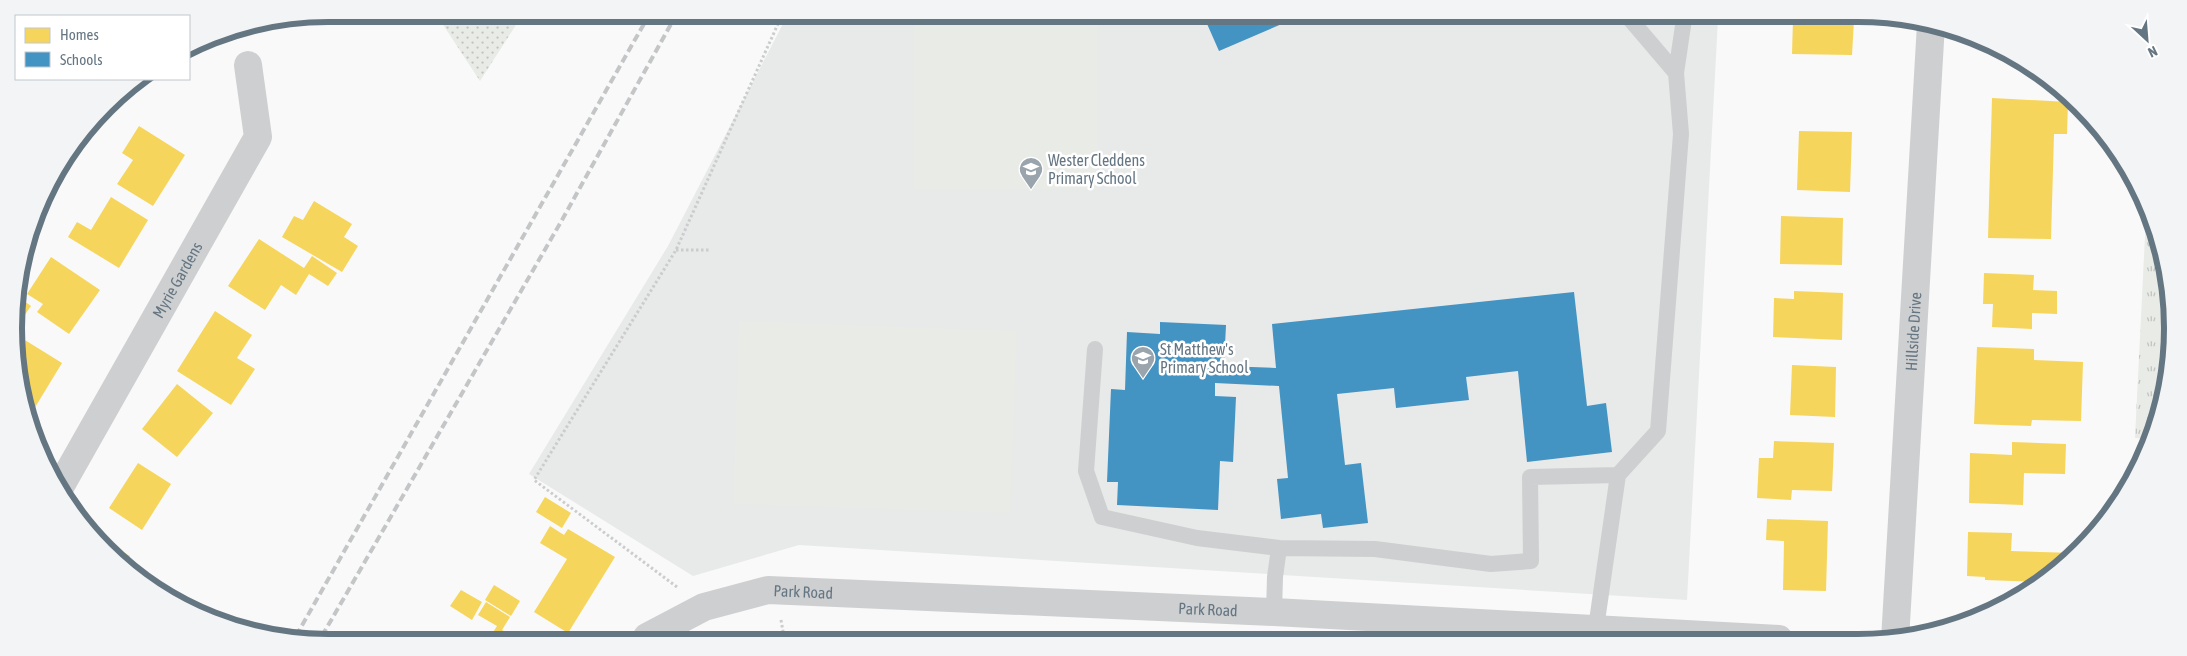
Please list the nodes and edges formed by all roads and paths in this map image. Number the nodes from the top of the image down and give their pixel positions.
1 (779, 23) edge
2 (1633, 23) edge
3 (1683, 23) edge
4 (1931, 31) edge
5 (248, 65) dead end
6 (1676, 73) junction
7 (676, 250) junction
8 (709, 250) dead end
9 (1095, 349) dead end
10 (1618, 475) junction
11 (63, 481) edge
12 (1279, 548) junction
13 (704, 607) junction
14 (1274, 612) junction
15 (1596, 628) junction
16 (1896, 631) edge
17 (653, 634) edge
18 (1696, 634) edge

1 - 7 path
2 - 6 lane
3 - 6 lane
4 - 16 street, Hillside Drive
5 - 11 street, Myrie Gardens
6 - 10 lane
7 - 8 path
7 - 13 path
9 - 12 lane
10 - 12 lane
10 - 15 lane
12 - 14 lane
13 - 14 street, Park Road
13 - 17 street, Park Road
14 - 15 street, Park Road
15 - 18 street, Park Road

